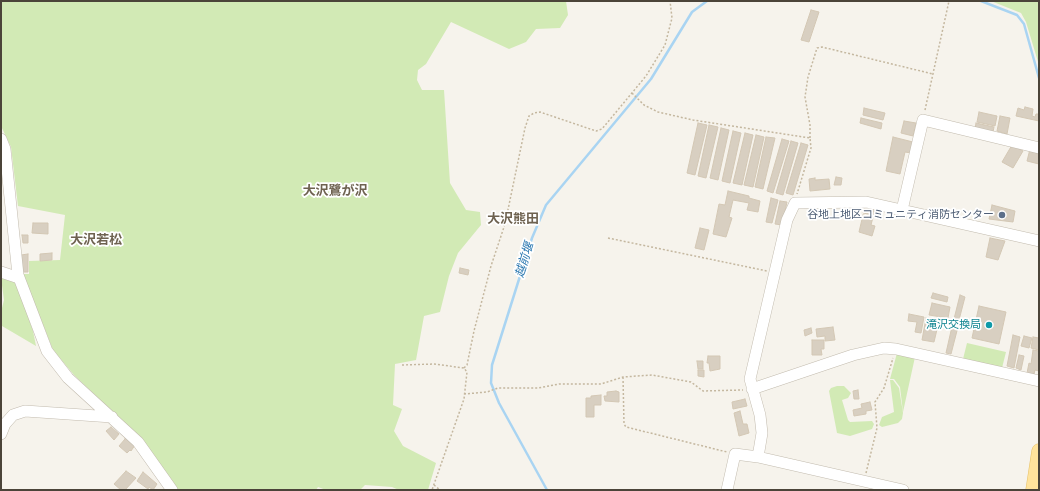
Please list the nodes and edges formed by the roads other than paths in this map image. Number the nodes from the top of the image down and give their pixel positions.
1 (1, 139) edge
2 (1039, 148) edge
3 (5, 178) edge
4 (902, 210) junction
5 (1039, 241) edge
6 (1, 272) edge
7 (19, 278) junction
8 (1039, 381) edge
9 (752, 389) junction
10 (112, 417) junction
11 (1, 434) edge
12 (1039, 451) edge
13 (758, 458) junction
14 (172, 490) edge
15 (727, 490) edge
16 (903, 490) edge
17 (1033, 490) edge

1 - 3 street
2 - 4 street
3 - 7 street
4 - 5 street
4 - 9 street
6 - 7 street
7 - 10 street
8 - 9 street
9 - 13 street
10 - 11 street
10 - 14 street
12 - 17 main road
13 - 15 street
13 - 16 street

